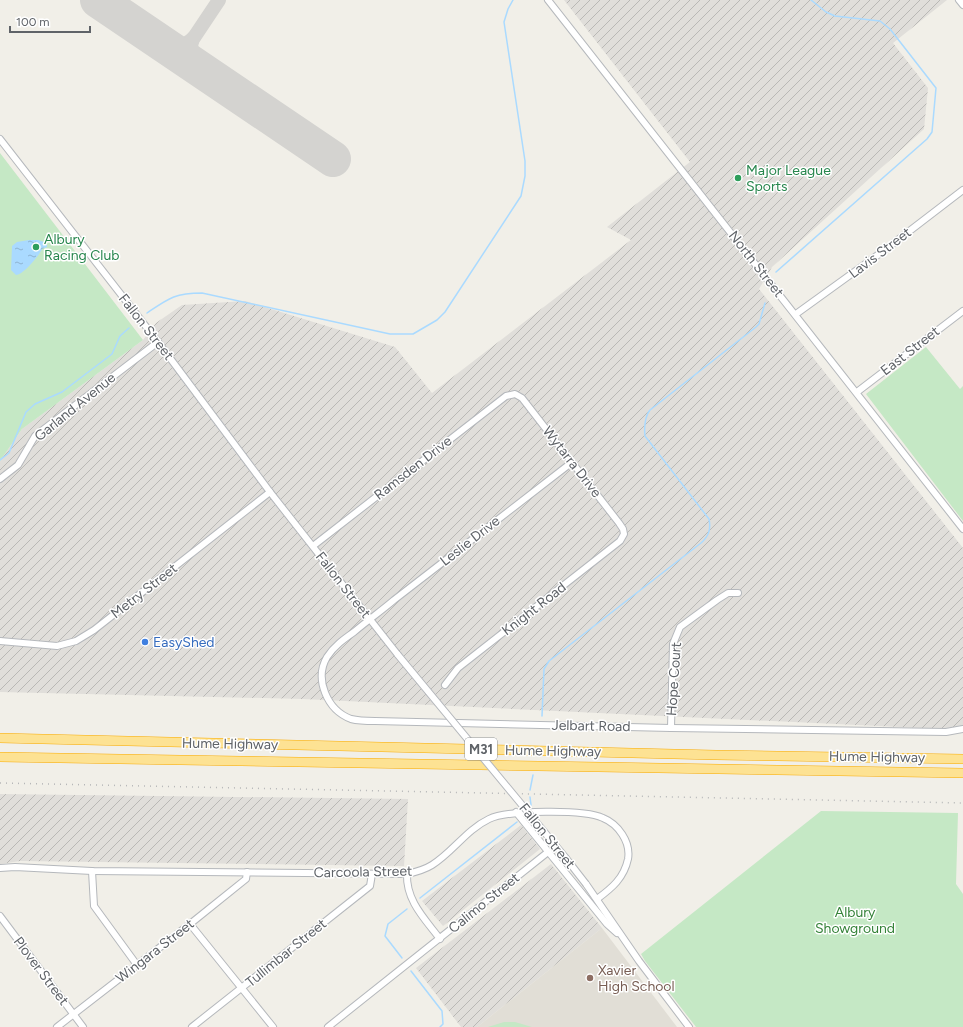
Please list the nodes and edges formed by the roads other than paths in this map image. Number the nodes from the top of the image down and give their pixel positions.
1 (548, 0) edge
2 (959, 0) edge
3 (963, 5) edge
4 (0, 139) edge
5 (963, 190) edge
6 (963, 311) edge
7 (796, 314) junction
8 (158, 342) junction
9 (856, 392) junction
10 (514, 394) joint
11 (571, 463) junction
12 (0, 479) edge
13 (270, 492) junction
14 (963, 529) edge
15 (624, 534) joint
16 (312, 546) junction
17 (738, 593) dead end
18 (370, 619) junction
19 (0, 641) edge
20 (445, 685) dead end
21 (671, 728) junction
22 (963, 729) edge
23 (0, 738) edge
24 (0, 757) edge
25 (943, 758) junction
26 (963, 759) edge
27 (944, 773) junction
28 (963, 773) edge
29 (516, 812) junction
30 (548, 852) junction
31 (0, 868) edge
32 (92, 871) junction
33 (246, 872) junction
34 (372, 874) junction
35 (407, 874) junction
36 (597, 899) junction
37 (0, 916) edge
38 (190, 924) junction
39 (440, 939) junction
40 (626, 941) junction
41 (137, 965) junction
42 (242, 989) junction
43 (74, 1015) junction
44 (57, 1027) edge
45 (83, 1027) edge
46 (192, 1027) edge
47 (273, 1027) edge
48 (328, 1027) edge
49 (689, 1027) edge

1 - 7 street, North Street
2 - 3 street
4 - 8 street, Fallon Street
5 - 7 street, Lavis Street
6 - 9 street, East Street
7 - 9 street, North Street
8 - 12 street, Garland Avenue
8 - 13 street, Fallon Street
9 - 14 street, North Street
10 - 11 street, Wytarra Drive
10 - 16 street, Ramsden Drive
11 - 15 street, Wytarra Drive
11 - 18 street, Leslie Drive
13 - 16 street, Fallon Street
13 - 19 street, Metry Street
15 - 20 street, Knight Road
16 - 18 street, Fallon Street
17 - 21 street, Hope Court
18 - 21 street, Jelbart Road
18 - 36 street, Fallon Street, bridge
21 - 22 street, Jelbart Road
23 - 25 highway, Hume Highway / M31
24 - 27 highway, Hume Highway / M31
25 - 26 highway, Hume Highway / M31
25 - 27 street
27 - 28 highway, Hume Highway / M31
29 - 30 street
29 - 35 street, Carcoola Street
29 - 36 street, Carcoola Street
30 - 39 street, Calimo Street
30 - 40 street
31 - 32 street, Carcoola Street
32 - 33 street, Carcoola Street
32 - 41 street
33 - 34 street, Carcoola Street
33 - 38 street, Wingara Street
34 - 35 street, Carcoola Street
34 - 42 street, Tullimbar Street
35 - 39 street
36 - 40 street, Fallon Street
37 - 43 street, Plover Street
38 - 41 street, Wingara Street
38 - 42 street
39 - 48 street, Calimo Street
40 - 49 street, Fallon Street
41 - 43 street, Wingara Street
42 - 46 street, Tullimbar Street
42 - 47 street
43 - 44 street, Wingara Street
43 - 45 street, Plover Street

